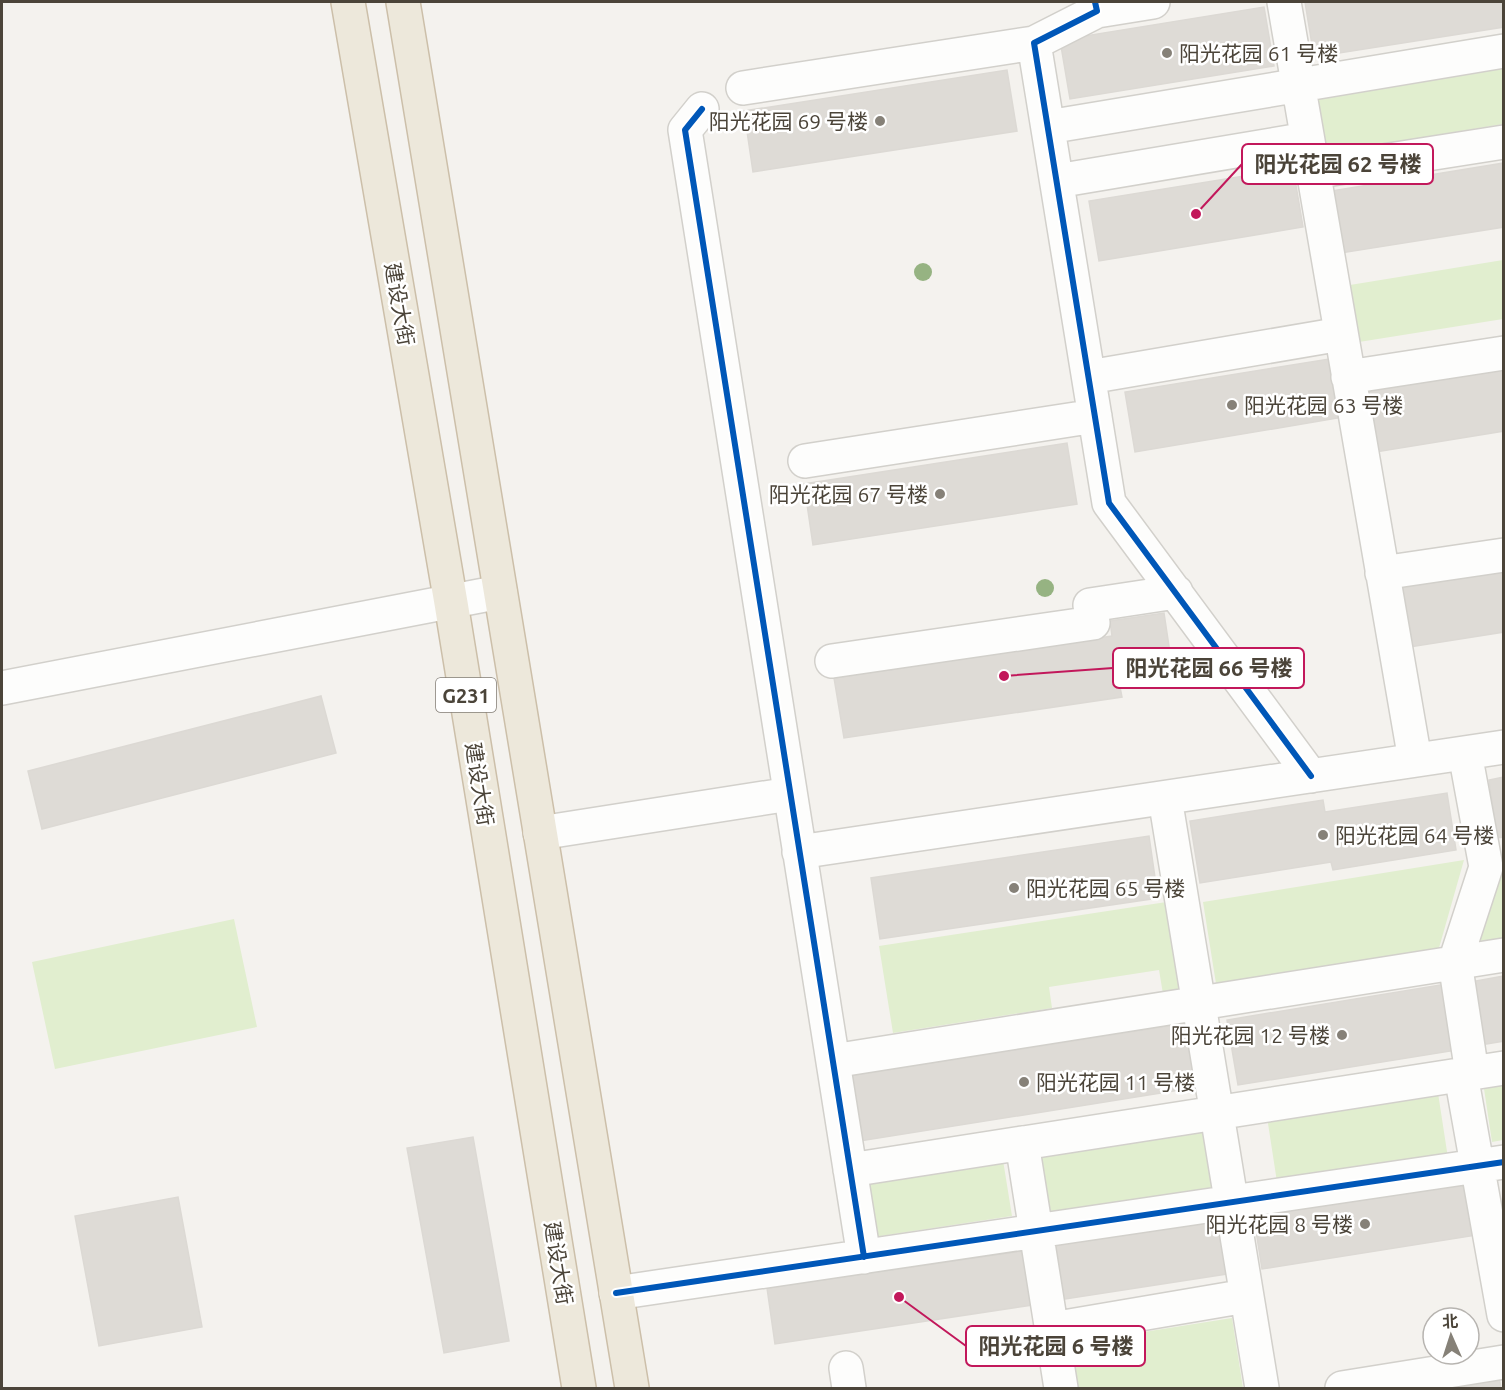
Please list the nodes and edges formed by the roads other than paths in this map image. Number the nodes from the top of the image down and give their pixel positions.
1 (348, 2) edge
2 (403, 2) edge
3 (1153, 2) edge
4 (1284, 2) edge
5 (1096, 6) edge
6 (1034, 43) junction
7 (1503, 51) edge
8 (1298, 85) junction
9 (743, 88) dead end
10 (702, 109) dead end
11 (1047, 127) junction
12 (1307, 139) junction
13 (1503, 142) edge
14 (1313, 172) junction
15 (1057, 181) junction
16 (1341, 334) junction
17 (1503, 352) edge
18 (1348, 376) junction
19 (1089, 377) junction
20 (1095, 416) junction
21 (805, 461) dead end
22 (1503, 555) edge
23 (1382, 573) junction
24 (500, 592) junction
25 (1176, 592) junction
26 (450, 603) junction
27 (832, 661) dead end
28 (2, 688) edge
29 (1503, 747) edge
30 (1465, 753) junction
31 (1415, 760) junction
32 (1311, 776) junction
33 (790, 794) junction
34 (1165, 798) junction
35 (540, 833) junction
36 (799, 852) junction
37 (1503, 955) edge
38 (1455, 962) junction
39 (1198, 1003) junction
40 (833, 1061) junction
41 (1479, 1072) edge
42 (1216, 1113) junction
43 (1022, 1143) junction
44 (1491, 1164) edge
45 (850, 1170) junction
46 (1231, 1203) junction
47 (1036, 1232) junction
48 (864, 1257) junction
49 (616, 1293) junction
50 (1246, 1296) junction
51 (1503, 1315) edge
52 (1052, 1329) junction
53 (1503, 1362) edge
54 (579, 1389) edge
55 (632, 1389) edge
56 (1061, 1389) edge
57 (1262, 1389) edge
58 (1342, 1389) edge

1 - 26 highway, 建设大街 / G231
2 - 24 highway, G231
3 - 5 street
4 - 8 street
5 - 6 street
6 - 9 street
6 - 11 street
7 - 8 street
8 - 11 street
8 - 12 street
10 - 33 street
11 - 15 street
12 - 14 street
12 - 15 street
13 - 14 street
14 - 16 street
15 - 19 street
16 - 18 street
16 - 19 street
17 - 18 street
18 - 23 street
19 - 20 street
20 - 21 street
20 - 25 street
22 - 23 street
23 - 31 street
24 - 26 street
24 - 35 highway, G231
25 - 27 street
25 - 32 street
26 - 28 street
26 - 54 highway, 建设大街 / G231
29 - 30 street
30 - 31 street
30 - 38 street
31 - 32 street
32 - 34 street
33 - 35 street
33 - 36 street
34 - 36 street
34 - 39 street
35 - 49 highway, G231
36 - 40 street
37 - 38 street
38 - 39 street
38 - 41 street
39 - 40 street
39 - 42 street
40 - 45 street
41 - 42 street
41 - 44 street
42 - 43 street
42 - 46 street
43 - 45 street
43 - 47 street
44 - 46 street
44 - 51 street
45 - 48 street
46 - 47 street
46 - 50 street
47 - 48 street
47 - 52 street
48 - 49 street
49 - 55 highway, G231
50 - 52 street
50 - 57 street
52 - 56 street
53 - 58 street

